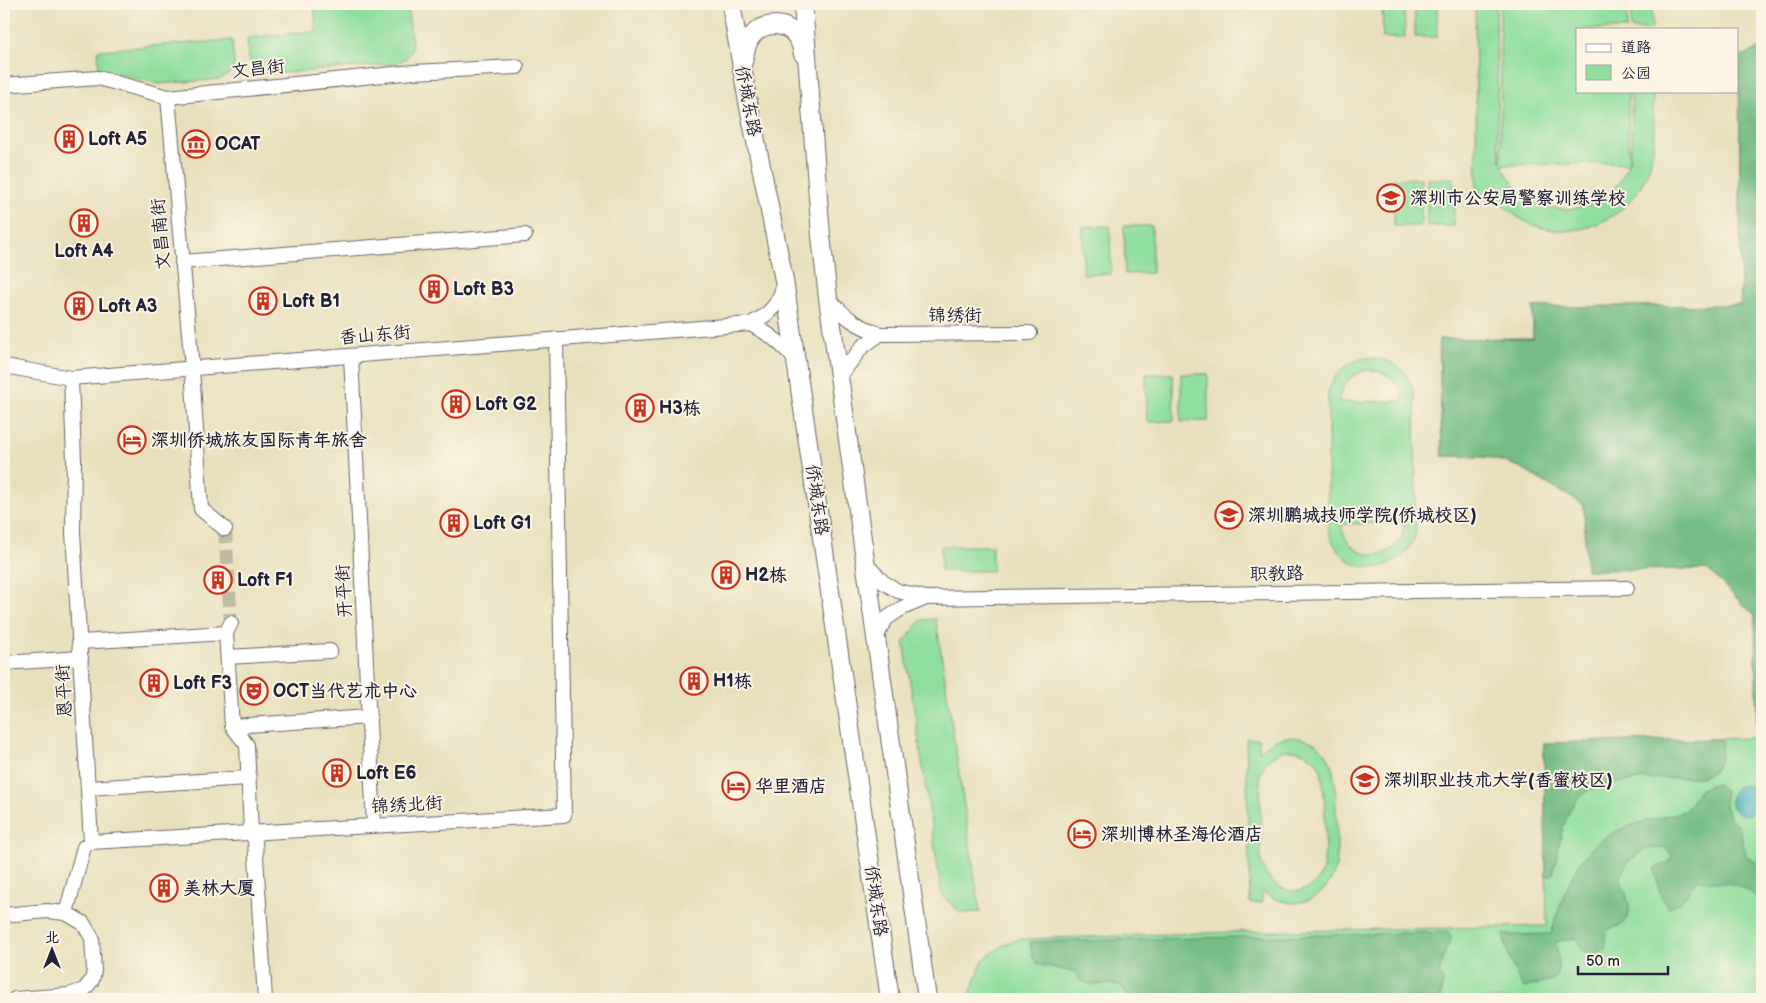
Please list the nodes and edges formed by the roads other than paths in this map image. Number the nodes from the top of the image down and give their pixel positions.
1 (731, 4) edge
2 (803, 4) edge
3 (811, 4) edge
4 (806, 24) junction
5 (517, 67) dead end
6 (742, 68) junction
7 (810, 79) junction
8 (4, 86) edge
9 (168, 97) junction
10 (525, 235) dead end
11 (182, 262) junction
12 (784, 280) junction
13 (828, 298) junction
14 (750, 324) junction
15 (1030, 333) dead end
16 (880, 334) junction
17 (556, 339) junction
18 (351, 356) junction
19 (796, 361) junction
20 (4, 366) edge
21 (192, 368) junction
22 (839, 377) junction
23 (71, 378) junction
24 (225, 529) dead end
25 (865, 563) junction
26 (1627, 588) dead end
27 (926, 598) junction
28 (876, 637) junction
29 (80, 642) junction
30 (330, 651) dead end
31 (228, 657) junction
32 (81, 658) junction
33 (4, 663) edge
34 (369, 717) junction
35 (232, 726) junction
36 (248, 778) junction
37 (88, 788) junction
38 (374, 826) junction
39 (251, 832) junction
40 (88, 844) junction
41 (70, 856) dead end
42 (66, 912) junction
43 (4, 915) edge
44 (15, 999) edge
45 (257, 999) edge
46 (265, 999) edge
47 (890, 999) edge
48 (927, 999) edge

1 - 6 main road, 侨城东路
2 - 4 main road, 侨城东路
3 - 4 main road
4 - 7 main road, 侨城东路
5 - 9 street, 文昌街
6 - 7 main road
6 - 12 main road, 侨城东路
7 - 13 main road, 侨城东路
8 - 9 street, 文昌街
9 - 11 street, 文昌南街
10 - 11 street
11 - 21 street, 文昌南街
12 - 14 street, 香山东街
12 - 19 main road, 侨城东路
13 - 16 street, 锦绣街
13 - 22 main road, 侨城东路
14 - 17 street, 香山东街
14 - 19 street
15 - 16 street, 锦绣街
16 - 22 street
17 - 18 street, 香山东街
17 - 38 street, 锦绣北街
18 - 21 street, 香山东街
18 - 34 street, 开平街
19 - 47 main road, 侨城东路
20 - 23 street, 香山东街
21 - 23 street, 香山东街
21 - 24 street, 文昌南街
22 - 25 main road, 侨城东路
23 - 29 street, 恩平街
25 - 27 street, 职教路
25 - 28 main road, 侨城东路
26 - 27 street, 职教路
27 - 28 street, 职教路
28 - 48 main road, 侨城东路
29 - 31 street
29 - 32 street, 恩平街
30 - 31 street
31 - 35 street
32 - 33 street
32 - 37 street, 恩平街
34 - 35 street
34 - 38 street, 开平街
35 - 36 street
36 - 37 street
36 - 39 street
37 - 40 street, 恩平街
38 - 39 street, 锦绣北街
39 - 40 street
39 - 45 street
39 - 46 street
40 - 41 street
40 - 42 street, 恩平街
42 - 43 street
42 - 44 street

